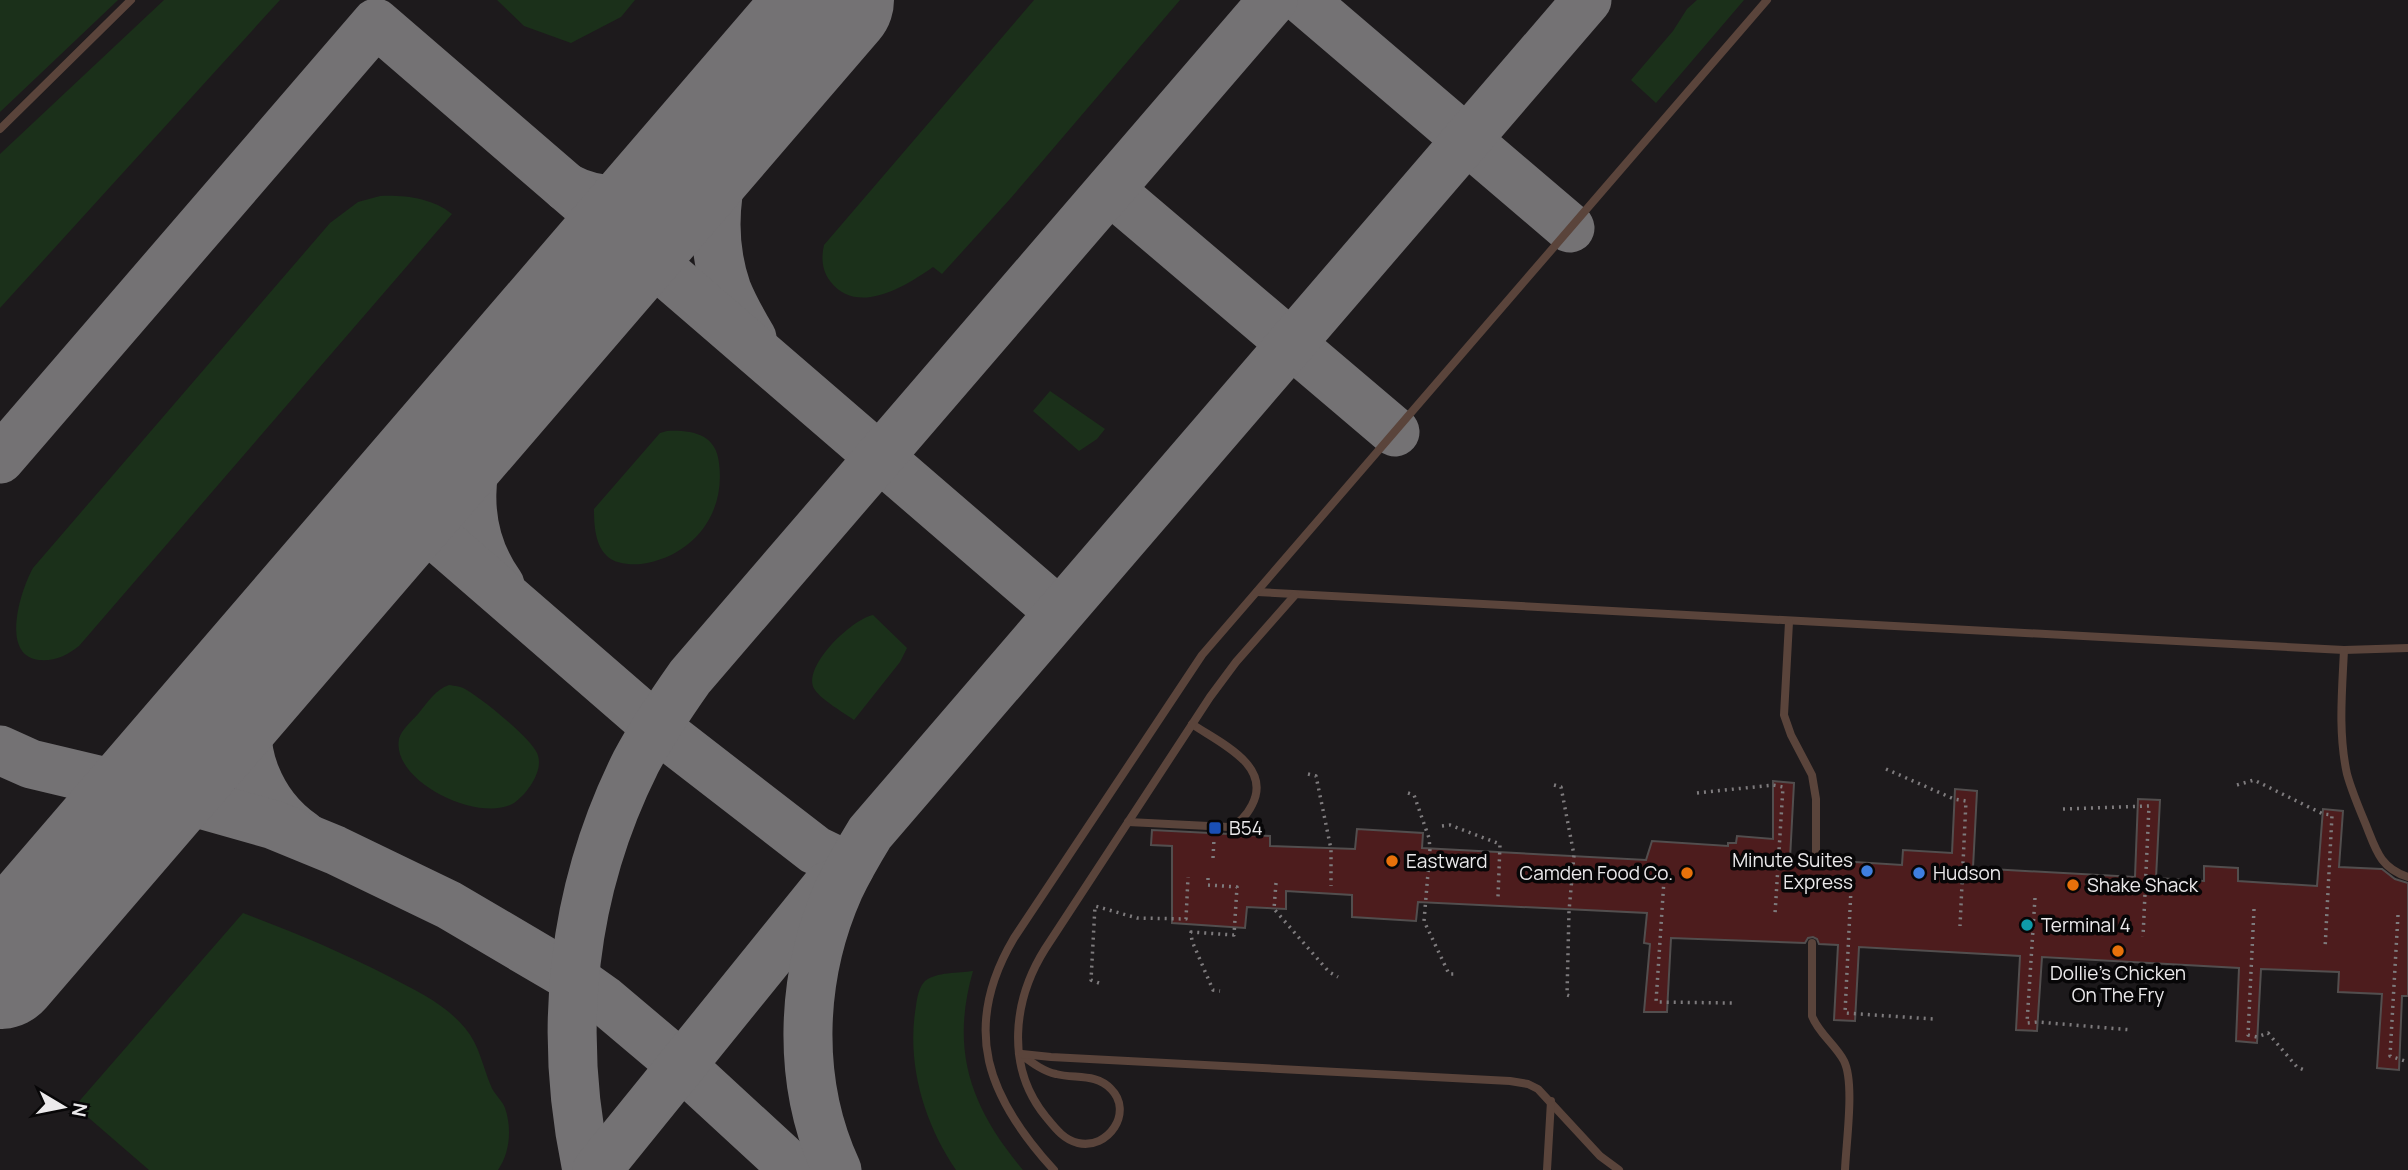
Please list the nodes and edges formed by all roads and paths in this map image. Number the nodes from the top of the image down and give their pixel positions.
1 (131, 0) edge
2 (1766, 0) edge
3 (0, 129) edge
4 (1257, 592) junction
5 (1295, 595) junction
6 (1789, 622) junction
7 (2408, 648) edge
8 (2344, 650) junction
9 (1192, 724) junction
10 (1886, 769) dead end
11 (1308, 774) dead end
12 (1554, 785) dead end
13 (2237, 785) dead end
14 (1408, 793) dead end
15 (1697, 793) dead end
16 (2063, 808) dead end
17 (1128, 822) junction
18 (1442, 827) dead end
19 (1214, 838) dead end
20 (1213, 858) dead end
21 (1816, 860) dead end
22 (1188, 877) dead end
23 (2408, 877) edge
24 (1208, 878) dead end
25 (1664, 880) dead end
26 (1276, 883) dead end
27 (1331, 886) dead end
28 (1851, 889) dead end
29 (1498, 897) dead end
30 (2035, 898) dead end
31 (2254, 909) dead end
32 (1775, 914) dead end
33 (2398, 915) dead end
34 (1960, 926) dead end
35 (2143, 937) dead end
36 (1812, 943) dead end
37 (2325, 948) dead end
38 (1457, 974) dead end
39 (1338, 977) dead end
40 (1099, 983) dead end
41 (1220, 991) dead end
42 (1573, 997) dead end
43 (1731, 1003) dead end
44 (1933, 1019) dead end
45 (2132, 1030) dead end
46 (1019, 1053) junction
47 (2408, 1062) edge
48 (2304, 1070) dead end
49 (1551, 1101) junction
50 (1054, 1170) edge
51 (1547, 1170) edge
52 (1619, 1170) edge
53 (1845, 1170) edge

1 - 3 lane
2 - 4 lane
4 - 5 lane
4 - 50 lane
5 - 6 lane
5 - 9 lane
6 - 8 lane
6 - 21 lane
7 - 8 lane
8 - 23 lane
9 - 17 lane
9 - 17 lane
10 - 34 path
11 - 27 path
12 - 42 path
13 - 37 path
14 - 38 path
15 - 32 path
16 - 35 path
17 - 46 lane
18 - 29 path
19 - 20 path
22 - 40 path
24 - 41 path
25 - 43 path
26 - 39 path
28 - 44 path
30 - 45 path
31 - 48 path
33 - 47 path
36 - 53 lane
46 - 46 lane
46 - 49 lane
49 - 51 lane
49 - 52 lane

